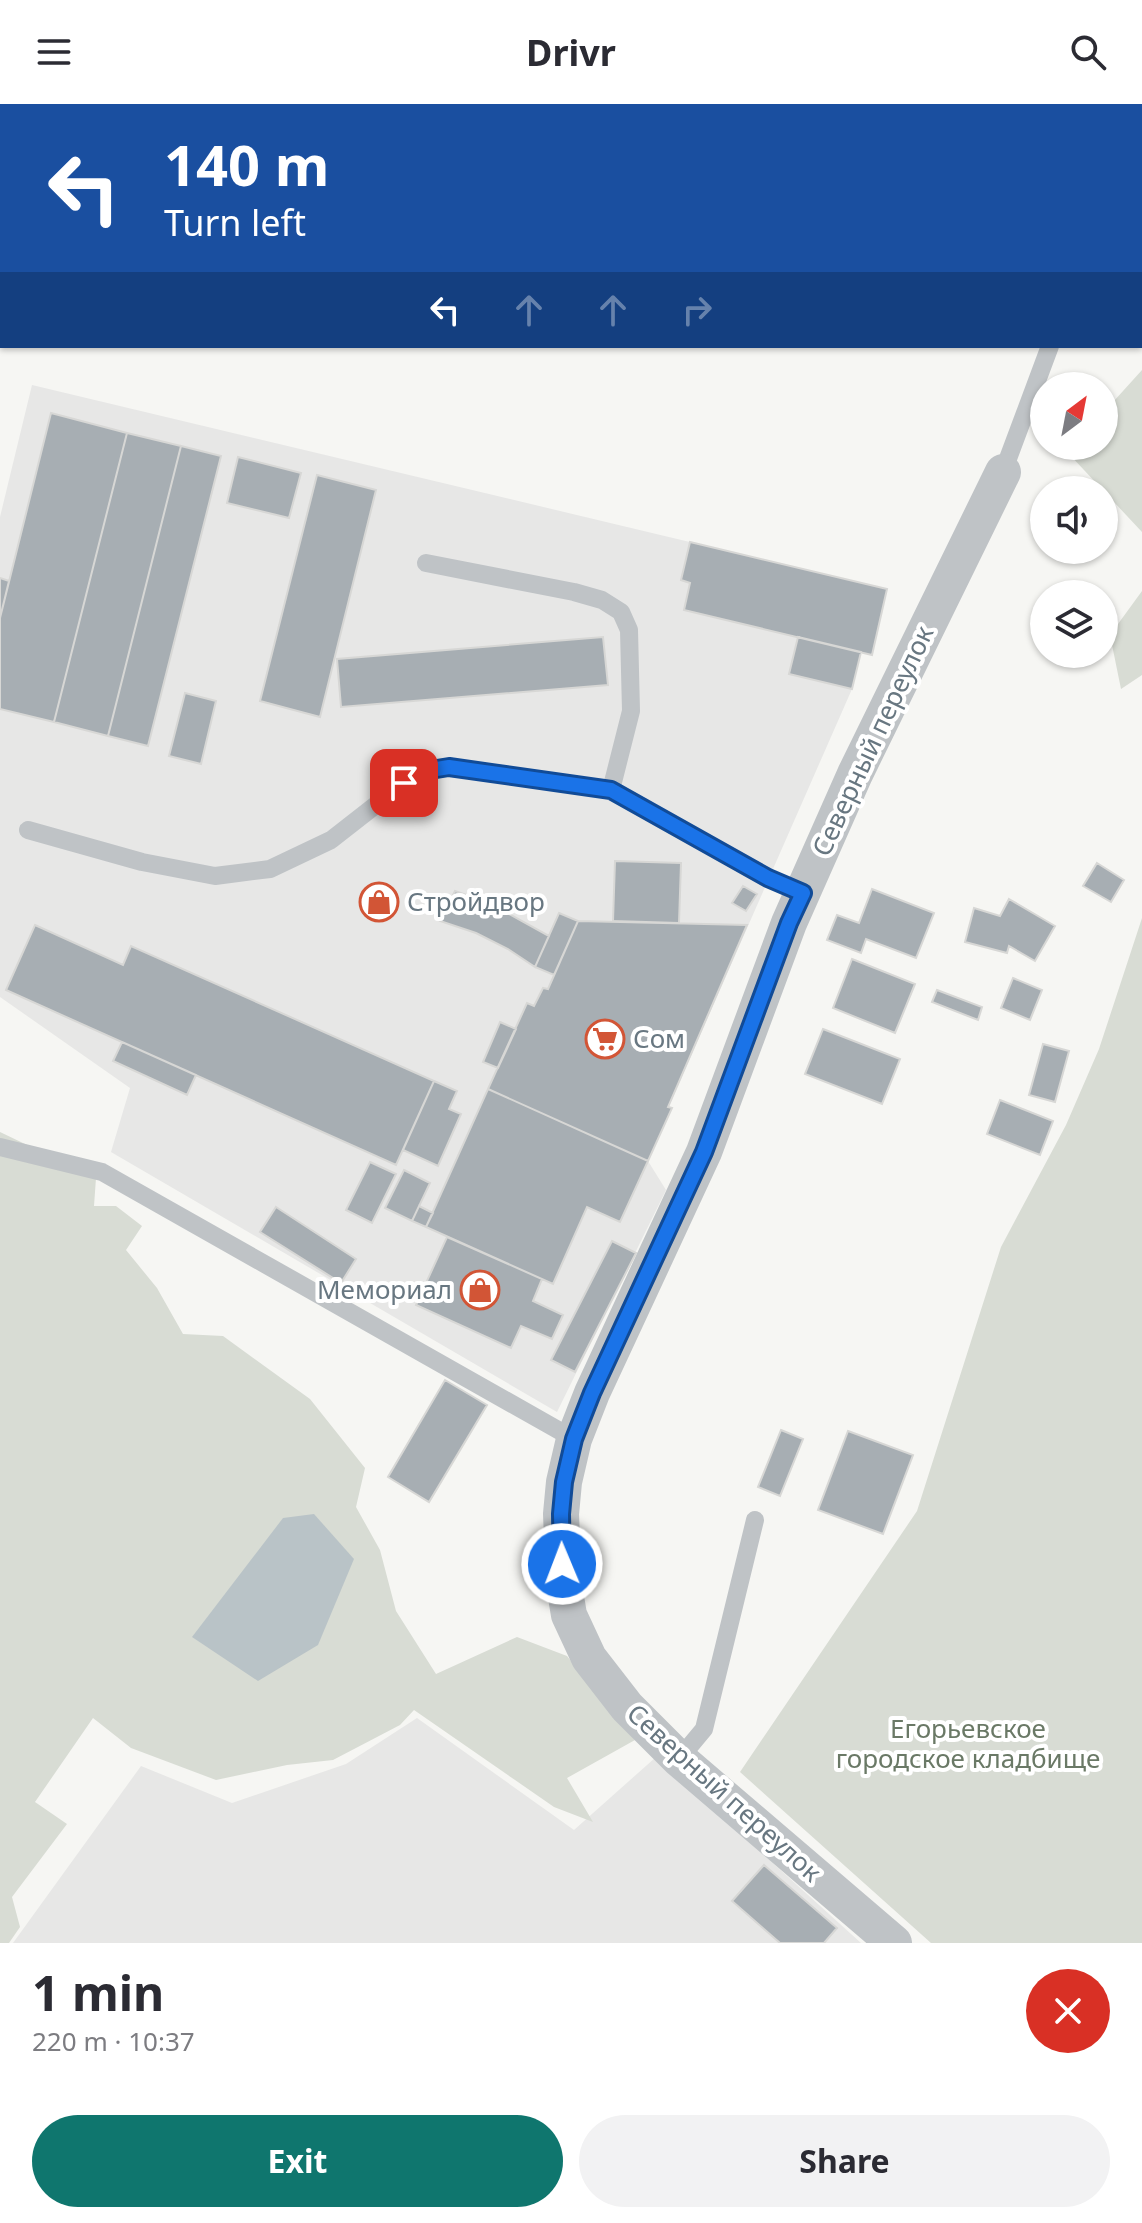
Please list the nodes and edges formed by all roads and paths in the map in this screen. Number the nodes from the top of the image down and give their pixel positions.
1 (1049, 348) edge
2 (1003, 472) joint
3 (426, 563) dead end
4 (611, 790) junction
5 (28, 830) dead end
6 (803, 893) junction
7 (0, 1147) edge
8 (574, 1439) junction
9 (755, 1520) dead end
10 (679, 1759) junction
11 (894, 1943) edge

1 - 2 lane
2 - 6 street, Северный переулок
3 - 4 lane
4 - 5 lane
4 - 6 lane
6 - 8 street, Северный переулок
7 - 8 lane
8 - 10 street, Северный переулок
9 - 10 lane
10 - 11 street, Северный переулок

